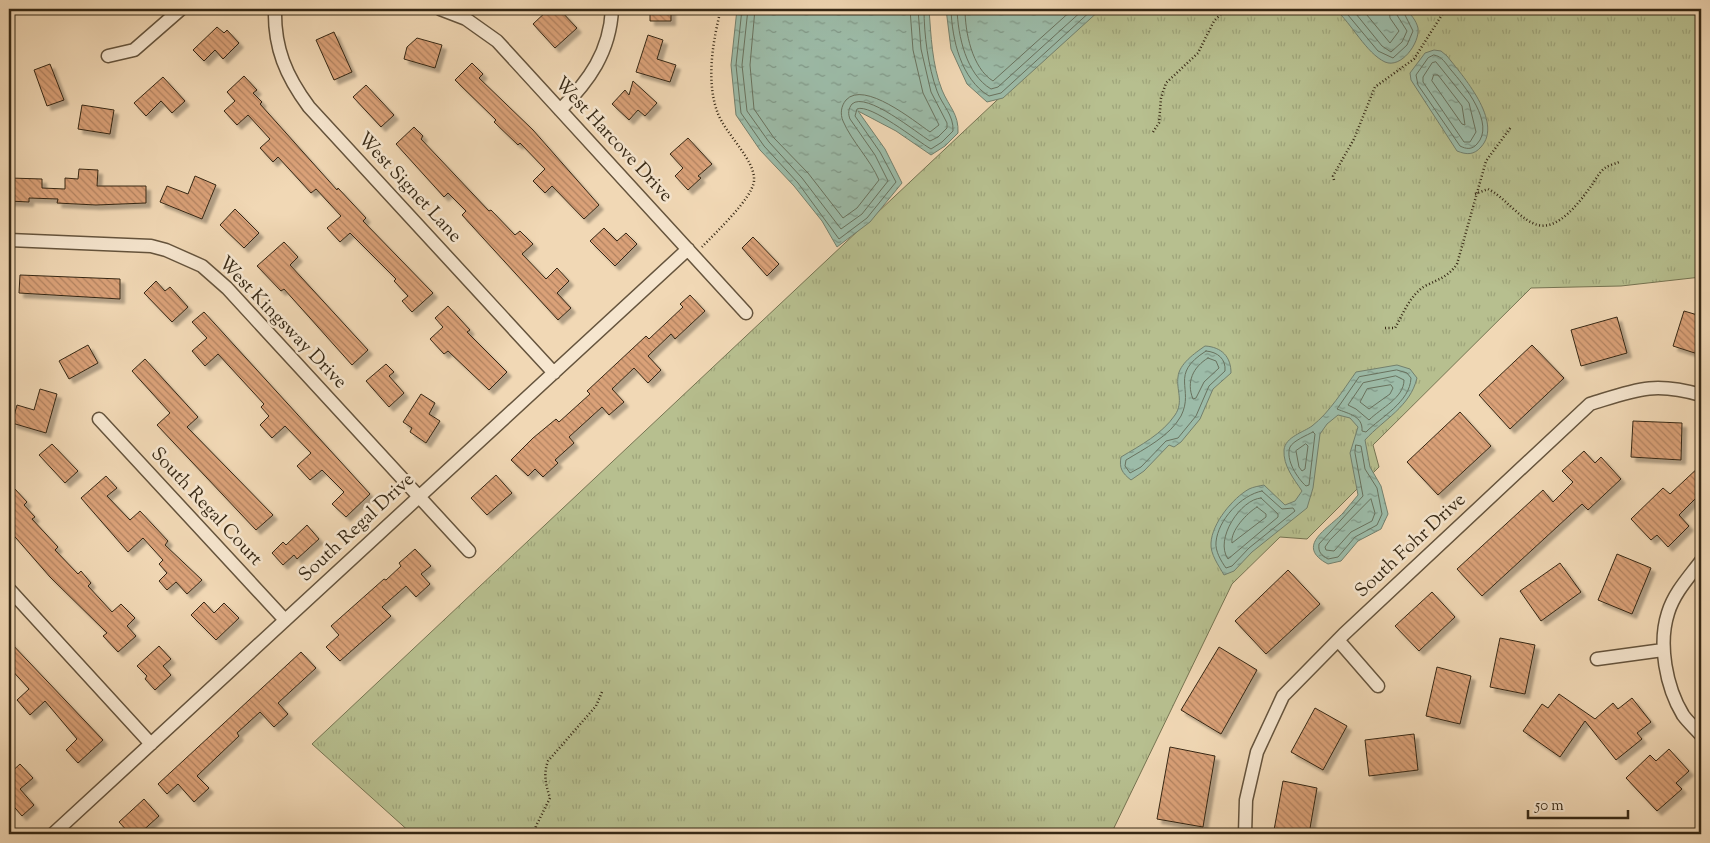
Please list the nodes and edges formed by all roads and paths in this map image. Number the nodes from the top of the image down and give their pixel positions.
1 (181, 9) edge
2 (275, 9) edge
3 (440, 9) edge
4 (612, 9) edge
5 (720, 9) edge
6 (1226, 9) edge
7 (1445, 10) edge
8 (108, 56) dead end
9 (560, 110) junction
10 (1511, 127) dead end
11 (1153, 132) dead end
12 (1619, 162) dead end
13 (1334, 180) dead end
14 (1476, 194) junction
15 (9, 240) edge
16 (691, 252) junction
17 (746, 313) dead end
18 (1384, 328) dead end
19 (554, 373) junction
20 (1701, 395) edge
21 (99, 420) dead end
22 (419, 496) junction
23 (470, 551) dead end
24 (1701, 561) edge
25 (9, 590) edge
26 (285, 620) junction
27 (1338, 640) junction
28 (1663, 650) junction
29 (1596, 659) dead end
30 (1378, 686) dead end
31 (602, 692) dead end
32 (1701, 735) edge
33 (151, 744) junction
34 (1061, 830) dead end
35 (53, 834) edge
36 (534, 834) edge
37 (1062, 834) edge
38 (1245, 834) edge

1 - 8 street
2 - 19 street, West Signet Lane
3 - 9 street, West Harcove Drive
4 - 9 street
5 - 16 path
6 - 11 path
7 - 13 path
9 - 16 street, West Harcove Drive
10 - 14 path
12 - 14 path
14 - 18 path
15 - 22 street, West Kingsway Drive
16 - 17 street, West Harcove Drive
16 - 19 street, South Regal Drive
19 - 22 street, South Regal Drive
20 - 27 street, South Fohr Drive
21 - 26 street, South Regal Court
22 - 23 street, West Kingsway Drive
22 - 26 street, South Regal Drive
24 - 28 street
25 - 33 street
26 - 33 street, South Regal Drive
27 - 30 street
27 - 38 street, South Fohr Drive
28 - 29 street
28 - 32 street
31 - 36 path
33 - 35 street, South Regal Drive
34 - 37 path

